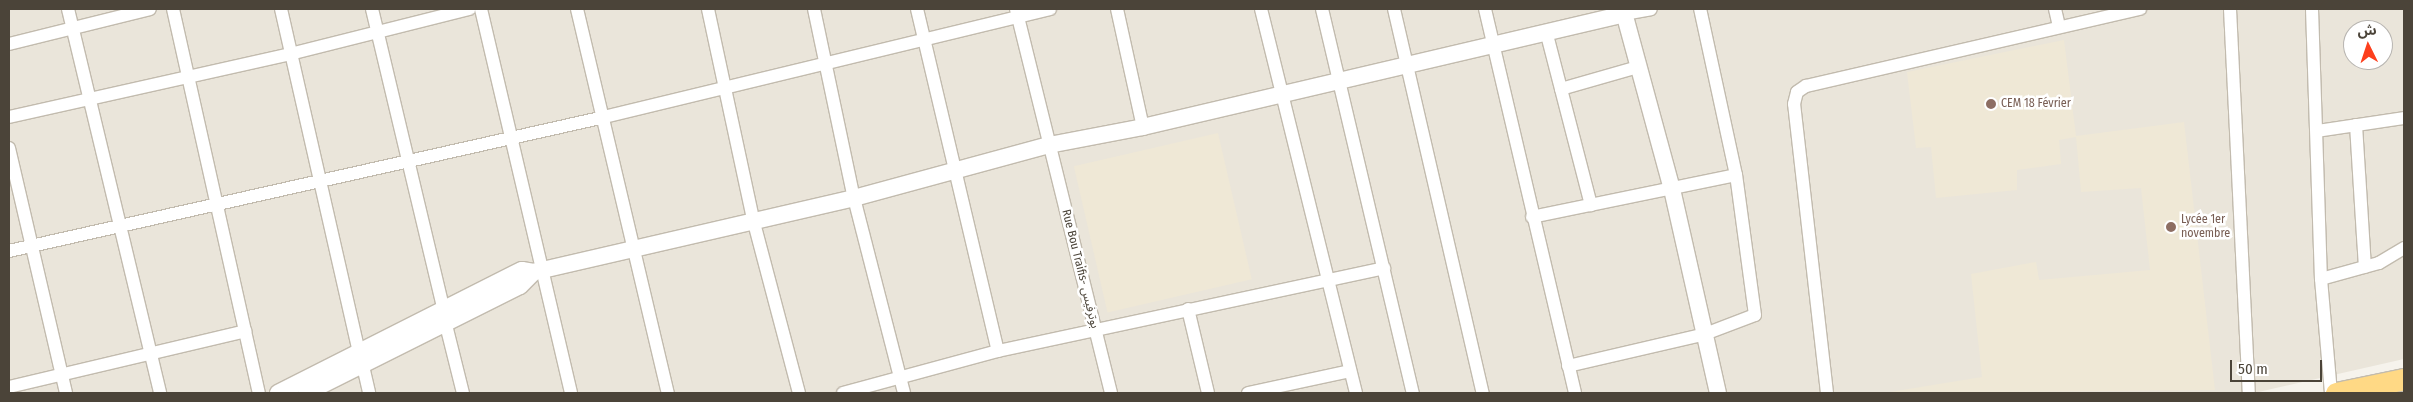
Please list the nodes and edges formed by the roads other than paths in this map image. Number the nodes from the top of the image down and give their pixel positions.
1 (68, 9) edge
2 (150, 9) edge
3 (173, 9) edge
4 (281, 9) edge
5 (372, 9) edge
6 (469, 9) edge
7 (480, 9) edge
8 (576, 9) edge
9 (708, 9) edge
10 (814, 9) edge
11 (917, 9) edge
12 (1050, 9) edge
13 (1117, 9) edge
14 (1261, 9) edge
15 (1322, 9) edge
16 (1394, 9) edge
17 (1484, 9) edge
18 (1651, 9) edge
19 (1700, 9) edge
20 (2055, 9) edge
21 (2140, 9) edge
22 (2230, 9) edge
23 (2312, 9) edge
24 (1619, 12) edge
25 (1016, 13) edge
26 (2059, 26) junction
27 (73, 28) junction
28 (1546, 31) junction
29 (377, 33) junction
30 (924, 40) junction
31 (9, 44) edge
32 (1492, 44) junction
33 (290, 54) junction
34 (826, 61) junction
35 (1407, 62) junction
36 (1638, 67) junction
37 (185, 76) junction
38 (1337, 79) junction
39 (727, 87) junction
40 (1562, 89) junction
41 (1282, 93) junction
42 (90, 97) junction
43 (9, 117) edge
44 (600, 118) junction
45 (2404, 118) edge
46 (2356, 126) junction
47 (1143, 127) junction
48 (2317, 131) junction
49 (508, 137) junction
50 (1049, 145) junction
51 (9, 148) edge
52 (407, 162) junction
53 (952, 172) junction
54 (1736, 175) junction
55 (318, 181) junction
56 (1672, 189) junction
57 (854, 198) junction
58 (214, 205) junction
59 (1591, 205) junction
60 (1532, 217) junction
61 (753, 219) junction
62 (117, 227) junction
63 (32, 246) junction
64 (634, 248) junction
65 (2404, 248) edge
66 (9, 251) edge
67 (2365, 267) junction
68 (1384, 268) junction
69 (539, 271) junction
70 (1326, 278) junction
71 (2321, 279) junction
72 (443, 307) junction
73 (1188, 309) junction
74 (446, 325) junction
75 (1096, 329) junction
76 (245, 331) junction
77 (1705, 334) junction
78 (358, 349) junction
79 (998, 351) junction
80 (150, 354) junction
81 (363, 366) junction
82 (1568, 366) junction
83 (1350, 371) junction
84 (61, 373) junction
85 (901, 379) junction
86 (2404, 379) edge
87 (9, 387) edge
88 (66, 393) edge
89 (160, 393) edge
90 (259, 393) edge
91 (278, 393) edge
92 (306, 393) edge
93 (369, 393) edge
94 (463, 393) edge
95 (571, 393) edge
96 (668, 393) edge
97 (799, 393) edge
98 (844, 393) edge
99 (904, 393) edge
100 (1111, 393) edge
101 (1208, 393) edge
102 (1248, 393) edge
103 (1356, 393) edge
104 (1413, 393) edge
105 (1483, 393) edge
106 (1575, 393) edge
107 (1718, 393) edge
108 (1827, 393) edge
109 (2249, 393) edge
110 (2331, 393) edge
111 (2336, 393) edge

1 - 27 street
2 - 27 street
3 - 37 street
4 - 33 street
5 - 29 street
6 - 29 street
7 - 49 street
8 - 44 street
9 - 39 street
10 - 34 street
11 - 30 street
12 - 25 street
13 - 47 street
14 - 41 street
15 - 38 street
16 - 35 street
17 - 32 street
18 - 24 street
19 - 54 street
20 - 26 street
21 - 26 street
22 - 109 street
23 - 48 street
24 - 28 street
24 - 36 street
25 - 30 street
25 - 50 street, Rue Bou Traifis- بوترفيس
26 - 108 street
27 - 31 street
27 - 42 street
28 - 32 street
28 - 40 street
29 - 33 street
29 - 52 street
30 - 34 street
30 - 53 street
32 - 35 street
32 - 60 street
33 - 37 street
33 - 55 street
34 - 39 street
34 - 57 street
35 - 38 street
35 - 105 street
36 - 40 street
36 - 56 street
37 - 42 street
37 - 58 street
38 - 41 street
38 - 68 street
39 - 44 street
39 - 61 street
40 - 59 street
41 - 47 street
41 - 70 street
42 - 43 street
42 - 62 street
44 - 49 street
44 - 64 street
45 - 46 street
46 - 48 street
46 - 67 street
47 - 50 street
48 - 71 street
49 - 52 street
49 - 69 street
50 - 53 street
50 - 75 street, Rue Bou Traifis- بوترفيس
51 - 63 street
52 - 55 street
52 - 72 street
53 - 57 street
53 - 79 street
54 - 56 street
54 - 77 street
55 - 58 street
55 - 78 street
56 - 59 street
56 - 77 street
57 - 61 street
57 - 85 street
58 - 62 street
58 - 76 street
59 - 60 street
60 - 82 street
61 - 64 street
61 - 97 street
62 - 63 street
62 - 80 street
63 - 66 street
63 - 84 street
64 - 69 street
64 - 96 street
65 - 67 street
67 - 71 street
68 - 70 street
68 - 104 street
69 - 72 street
69 - 74 street
69 - 95 street
70 - 73 street
70 - 83 street
71 - 110 street
72 - 78 street
73 - 75 street
73 - 101 street
74 - 81 street
74 - 94 street
75 - 79 street
75 - 100 street, Rue Bou Traifis- بوترفيس
76 - 80 street
76 - 90 street
77 - 82 street
77 - 107 street
78 - 91 street
79 - 85 street
80 - 84 street
80 - 89 street
81 - 92 street
81 - 93 street
82 - 106 street
83 - 102 street
83 - 103 street
84 - 87 street
84 - 88 street
85 - 98 street
85 - 99 street
86 - 111 highway

